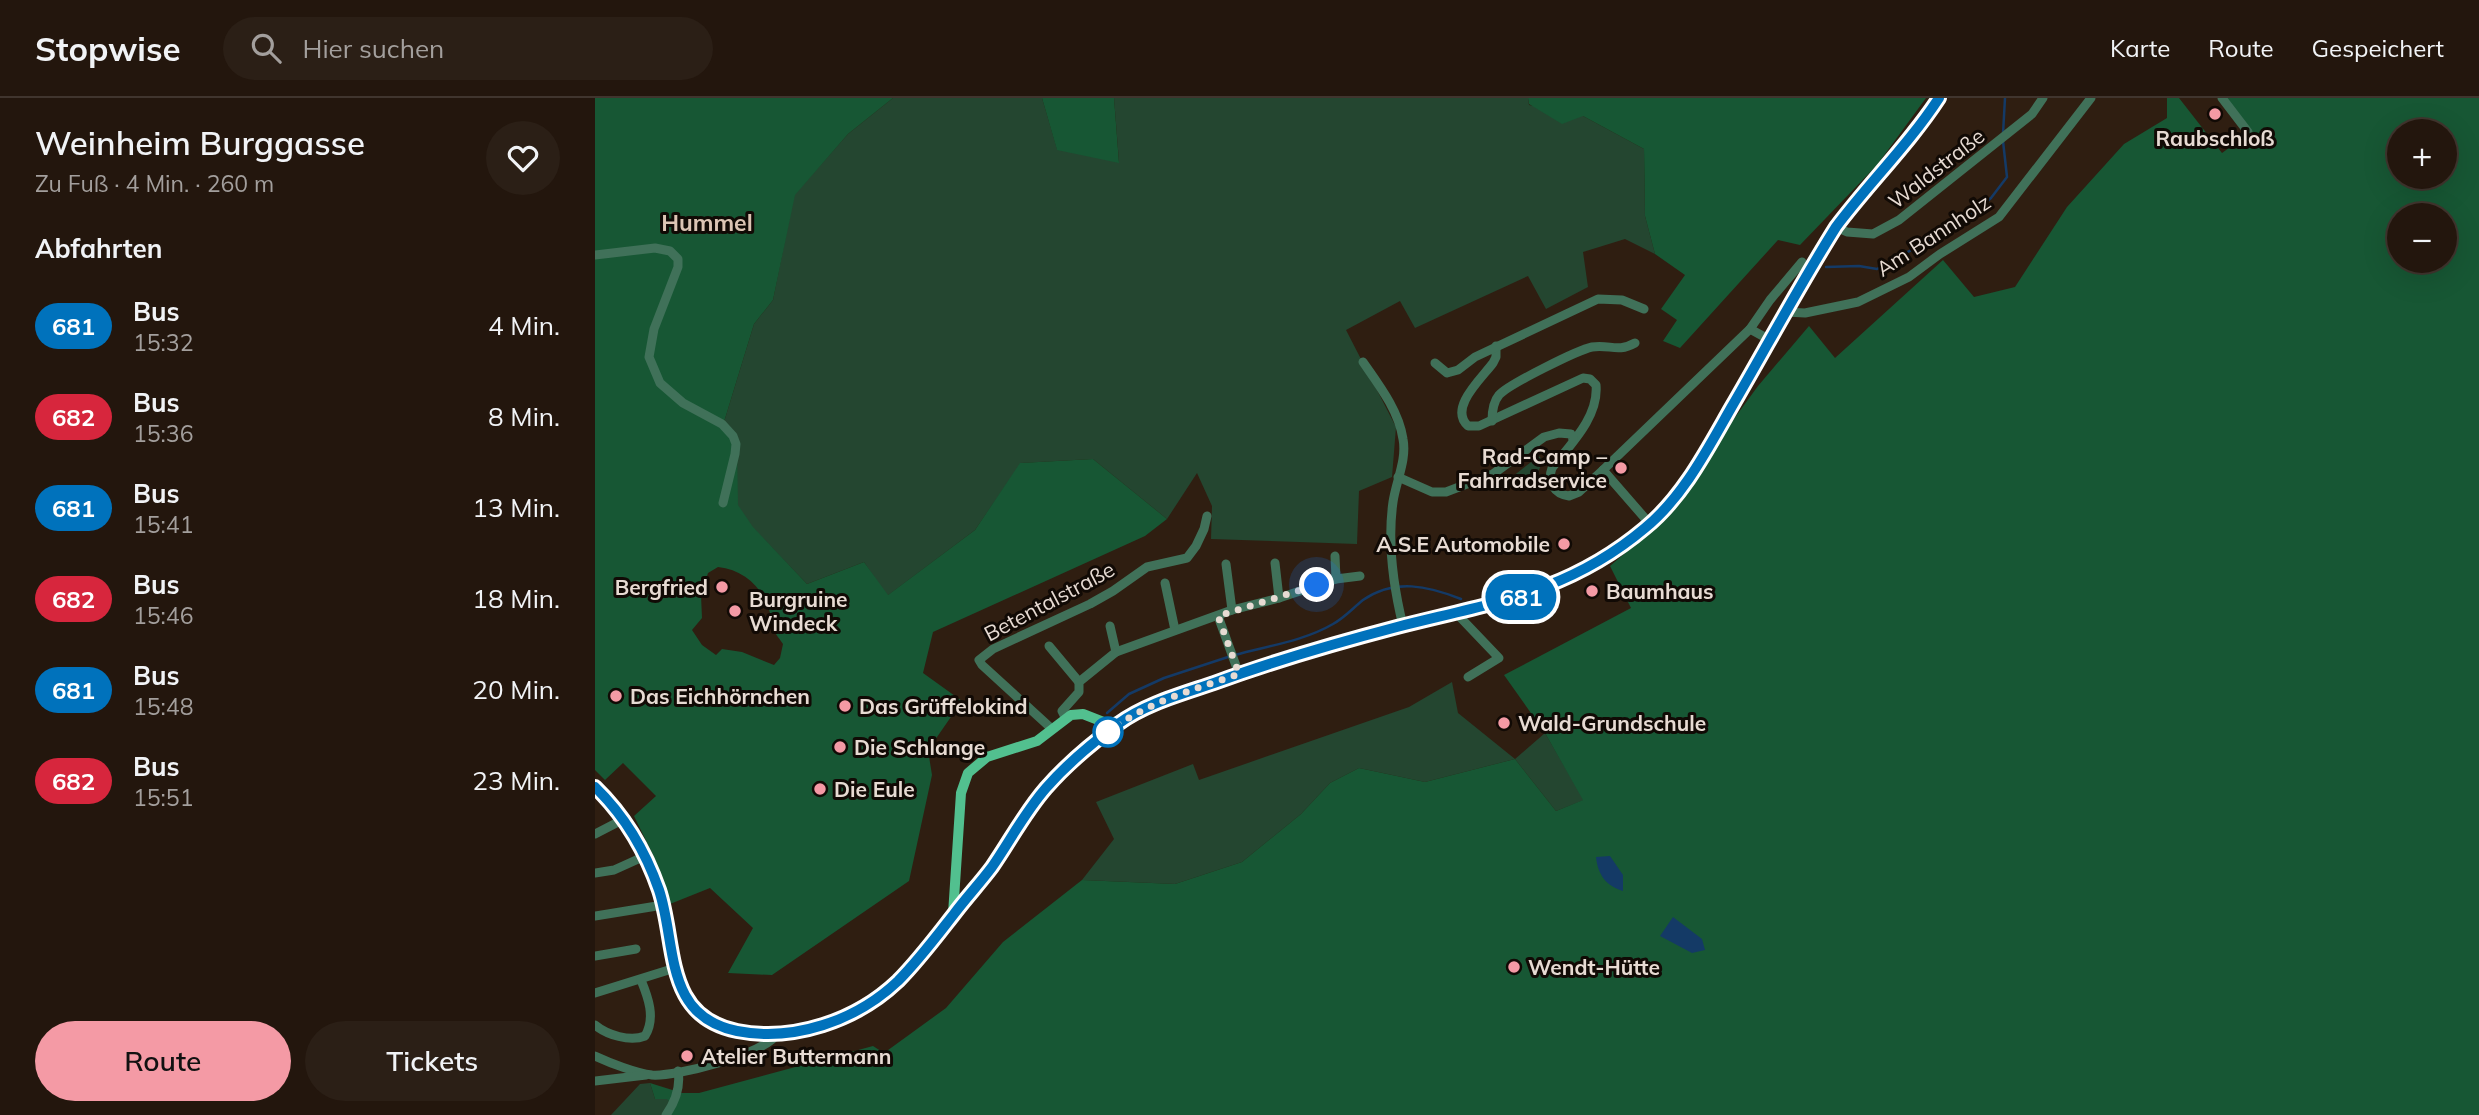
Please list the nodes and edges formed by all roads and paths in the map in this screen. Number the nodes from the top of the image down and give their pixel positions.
1 (1939, 98) edge
2 (2043, 98) edge
3 (2091, 98) edge
4 (2223, 98) edge
5 (2248, 132) dead end
6 (1836, 227) junction
7 (595, 255) edge
8 (1803, 262) dead end
9 (1644, 309) dead end
10 (1786, 312) junction
11 (1750, 329) junction
12 (1770, 340) junction
13 (1635, 343) dead end
14 (1496, 346) junction
15 (1363, 362) dead end
16 (1435, 363) dead end
17 (1492, 421) junction
18 (1573, 439) junction
19 (1603, 470) junction
20 (1398, 477) junction
21 (723, 503) dead end
22 (1207, 516) dead end
23 (1650, 524) junction
24 (1335, 556) dead end
25 (1275, 563) dead end
26 (1226, 564) dead end
27 (1360, 576) dead end
28 (1336, 579) junction
29 (1165, 583) dead end
30 (1279, 598) junction
31 (1232, 610) junction
32 (1457, 614) junction
33 (1218, 616) junction
34 (1110, 626) dead end
35 (1403, 626) junction
36 (1175, 629) junction
37 (1049, 646) dead end
38 (1116, 652) junction
39 (1239, 674) junction
40 (1468, 677) dead end
41 (1079, 682) junction
42 (1066, 719) junction
43 (1099, 721) junction
44 (1122, 721) junction
45 (1052, 729) junction
46 (1102, 737) junction
47 (595, 787) edge
48 (624, 819) junction
49 (595, 834) edge
50 (645, 856) junction
51 (595, 873) edge
52 (956, 880) junction
53 (978, 885) junction
54 (663, 905) junction
55 (953, 915) junction
56 (595, 916) edge
57 (636, 949) dead end
58 (595, 956) edge
59 (674, 968) junction
60 (641, 979) junction
61 (595, 993) edge
62 (595, 1026) edge
63 (778, 1033) junction
64 (595, 1056) edge
65 (678, 1071) junction
66 (648, 1074) junction
67 (595, 1081) edge
68 (666, 1115) edge

1 - 6 main road
2 - 6 street, Waldstraße
3 - 10 street, Am Bannholz
4 - 5 street
6 - 10 main road
7 - 21 street
8 - 11 street
9 - 14 street
10 - 12 main road
11 - 12 street
11 - 19 street
12 - 23 main road
13 - 17 street
14 - 16 street
14 - 17 street
15 - 20 street
17 - 18 street
18 - 19 street
18 - 20 street
19 - 23 street
20 - 35 street
22 - 45 street, Betentalstraße
23 - 32 main road
24 - 28 street
25 - 30 street
26 - 31 street
27 - 28 street
28 - 30 street
29 - 36 street
30 - 31 street
31 - 33 street
32 - 35 main road
32 - 40 street
33 - 36 street
33 - 39 street
34 - 38 street
35 - 39 main road
36 - 38 street
37 - 41 street
38 - 41 street
39 - 44 main road
41 - 42 street
42 - 43 main road
42 - 45 main road
43 - 44 main road
43 - 46 main road
44 - 46 main road
45 - 52 main road
46 - 53 main road
47 - 48 main road
48 - 49 street
48 - 50 main road
50 - 51 street
50 - 54 main road
52 - 53 main road
52 - 55 main road
53 - 55 main road
54 - 56 street
54 - 59 main road
55 - 63 main road
57 - 58 street
59 - 60 street
59 - 63 main road
60 - 61 street
60 - 62 street
63 - 65 street
64 - 66 street
65 - 66 street
65 - 68 street
66 - 67 street

